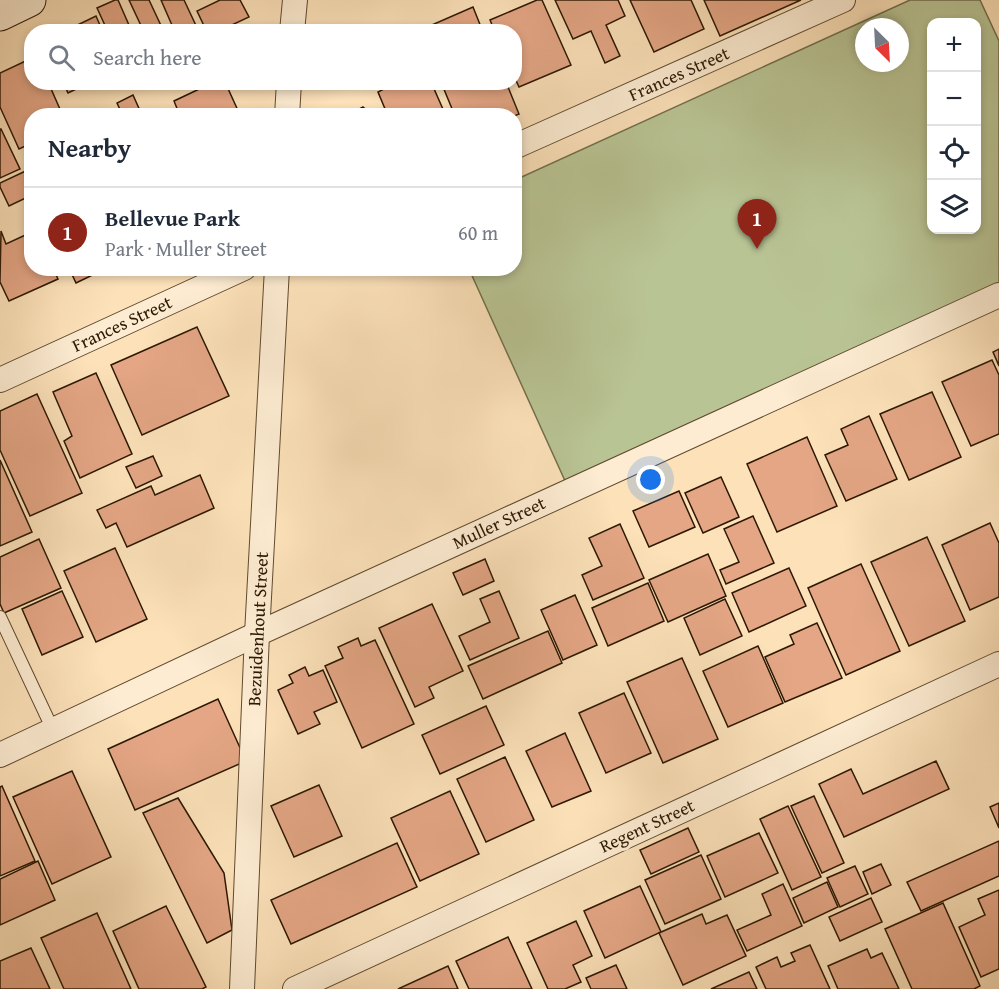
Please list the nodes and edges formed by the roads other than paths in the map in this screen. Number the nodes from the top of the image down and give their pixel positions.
1 (29, 0) edge
2 (294, 0) edge
3 (843, 0) edge
4 (0, 14) edge
5 (292, 24) edge
6 (289, 90) edge
7 (287, 108) edge
8 (522, 143) edge
9 (227, 276) edge
10 (277, 276) edge
11 (999, 295) edge
12 (0, 380) edge
13 (0, 617) edge
14 (257, 634) junction
15 (999, 664) edge
16 (53, 730) junction
17 (0, 755) edge
18 (242, 989) edge
19 (295, 989) edge

1 - 4 main road
2 - 5 street
3 - 8 street, Frances Street
6 - 7 street
9 - 12 street, Frances Street
10 - 14 street, Bezuidenhout Street
11 - 14 street, Muller Street
13 - 16 lane
14 - 16 street, Muller Street
14 - 18 street, Bezuidenhout Street
15 - 19 street, Regent Street
16 - 17 street, Muller Street

